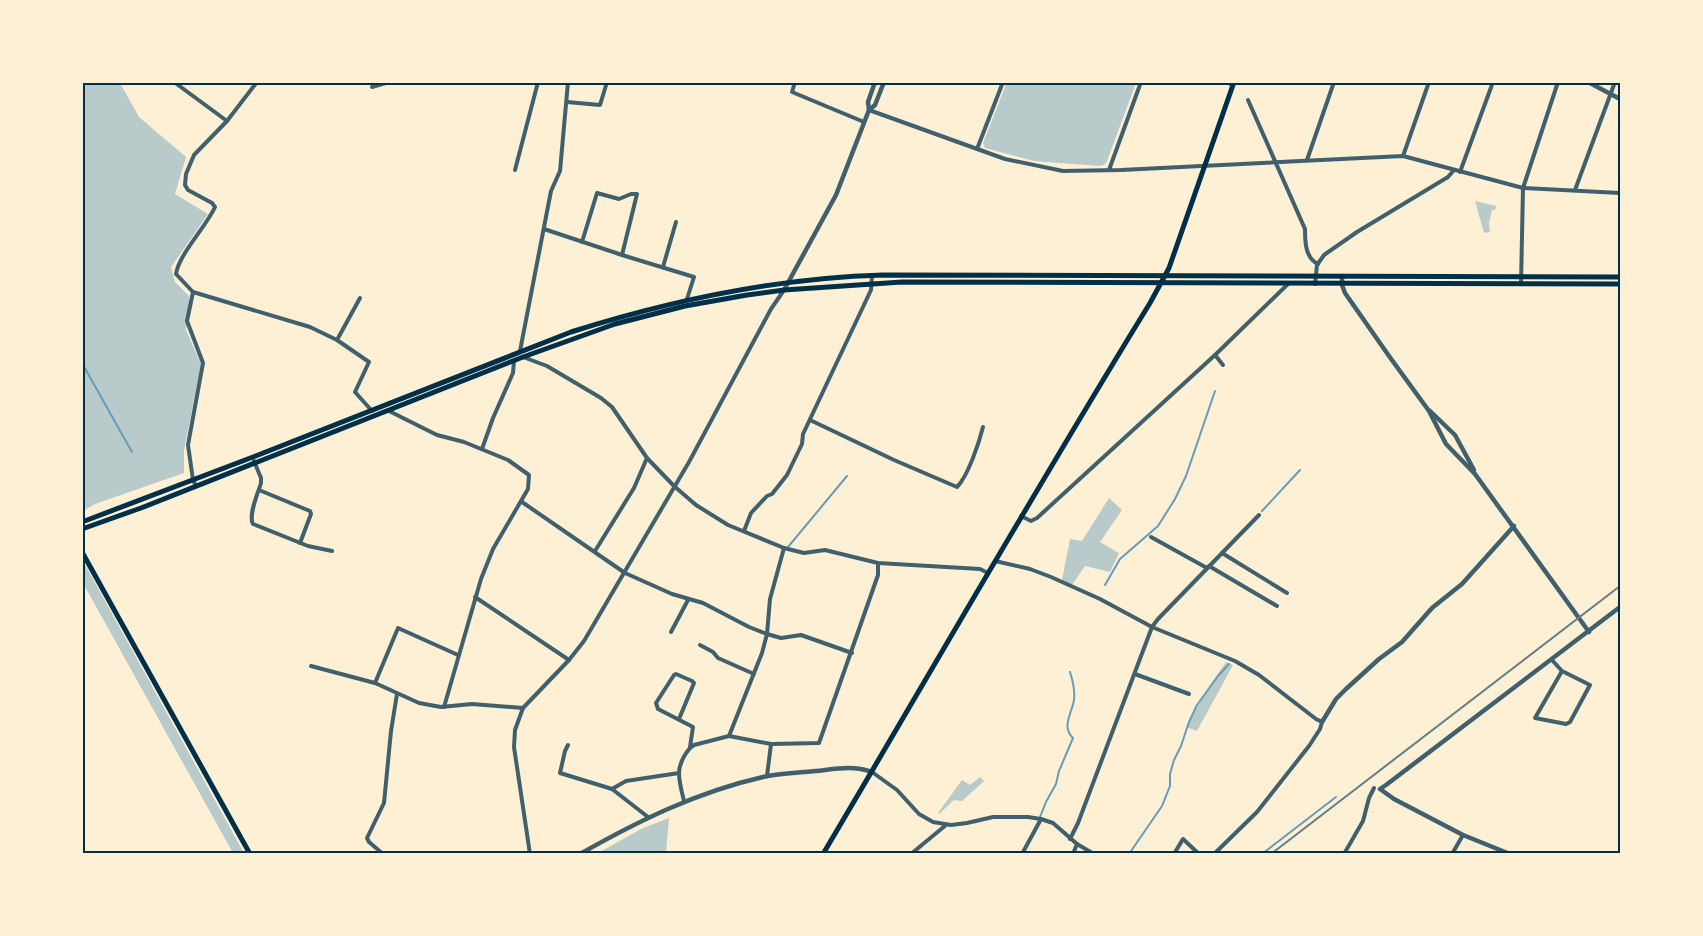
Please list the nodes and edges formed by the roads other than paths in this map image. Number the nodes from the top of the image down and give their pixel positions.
1 (174, 82) edge
2 (257, 82) edge
3 (389, 82) edge
4 (538, 82) edge
5 (568, 82) edge
6 (607, 82) edge
7 (795, 82) edge
8 (875, 82) edge
9 (884, 82) edge
10 (1003, 82) edge
11 (1141, 82) edge
12 (1225, 82) edge
13 (1334, 82) edge
14 (1429, 82) edge
15 (1493, 82) edge
16 (1558, 82) edge
17 (1588, 82) edge
18 (1615, 82) edge
19 (1234, 84) edge
20 (372, 87) dead end
21 (1610, 94) junction
22 (1620, 99) edge
23 (1248, 100) dead end
24 (567, 102) junction
25 (869, 110) junction
26 (226, 121) junction
27 (864, 122) junction
28 (977, 149) junction
29 (1403, 156) junction
30 (1307, 160) junction
31 (1276, 162) junction
32 (1205, 165) junction
33 (515, 170) dead end
34 (1110, 170) junction
35 (1454, 170) junction
36 (1460, 172) junction
37 (1524, 188) junction
38 (1575, 190) junction
39 (1620, 192) edge
40 (676, 222) dead end
41 (544, 229) junction
42 (582, 242) junction
43 (622, 255) junction
44 (1318, 264) junction
45 (663, 267) junction
46 (872, 276) junction
47 (1164, 276) junction
48 (1316, 276) junction
49 (1342, 276) junction
50 (1522, 277) junction
51 (1620, 277) edge
52 (788, 282) junction
53 (872, 284) junction
54 (1160, 284) junction
55 (1288, 284) junction
56 (1315, 284) junction
57 (1521, 284) junction
58 (1620, 284) edge
59 (1342, 285) junction
60 (784, 290) junction
61 (193, 292) junction
62 (360, 298) dead end
63 (687, 299) junction
64 (337, 340) junction
65 (520, 351) junction
66 (1215, 355) junction
67 (523, 357) junction
68 (514, 361) junction
69 (1224, 365) dead end
70 (371, 410) junction
71 (389, 411) junction
72 (1429, 411) junction
73 (380, 414) junction
74 (810, 420) junction
75 (983, 427) dead end
76 (482, 449) junction
77 (253, 457) junction
78 (647, 458) junction
79 (255, 464) junction
80 (1475, 474) junction
81 (193, 480) junction
82 (196, 486) junction
83 (674, 486) junction
84 (259, 490) junction
85 (522, 502) junction
86 (1259, 515) dead end
87 (1021, 516) junction
88 (82, 522) edge
89 (1514, 526) junction
90 (82, 529) edge
91 (744, 531) junction
92 (1150, 538) dead end
93 (300, 543) junction
94 (784, 548) junction
95 (332, 551) dead end
96 (596, 551) junction
97 (82, 552) edge
98 (1222, 553) junction
99 (995, 561) junction
100 (878, 563) junction
101 (1208, 567) junction
102 (988, 572) junction
103 (625, 573) junction
104 (1287, 593) dead end
105 (475, 597) junction
106 (688, 600) junction
107 (1277, 606) dead end
108 (1620, 607) edge
109 (1152, 627) junction
110 (671, 632) dead end
111 (1589, 632) junction
112 (767, 634) junction
113 (700, 645) dead end
114 (852, 653) junction
115 (458, 655) junction
116 (569, 660) junction
117 (1552, 660) junction
118 (311, 666) dead end
119 (1562, 671) junction
120 (754, 674) junction
121 (1135, 674) junction
122 (375, 683) junction
123 (397, 694) junction
124 (1189, 694) dead end
125 (444, 707) junction
126 (523, 708) junction
127 (680, 719) junction
128 (1322, 722) junction
129 (729, 736) junction
130 (771, 744) junction
131 (568, 745) dead end
132 (690, 747) junction
133 (872, 772) junction
134 (679, 773) junction
135 (767, 776) junction
136 (1374, 788) dead end
137 (612, 789) junction
138 (684, 801) junction
139 (648, 817) junction
140 (1041, 819) junction
141 (946, 825) junction
142 (1463, 835) junction
143 (1070, 839) junction
144 (1077, 844) junction
145 (250, 854) edge
146 (383, 854) edge
147 (530, 854) edge
148 (580, 854) edge
149 (822, 854) edge
150 (911, 854) edge
151 (1022, 854) edge
152 (1073, 854) edge
153 (1094, 854) edge
154 (1174, 854) edge
155 (1199, 854) edge
156 (1214, 854) edge
157 (1344, 854) edge
158 (1452, 854) edge
159 (1510, 854) edge

1 - 26 street
2 - 26 street
3 - 20 street
4 - 33 street
5 - 24 street
6 - 24 street
7 - 27 street
8 - 25 street
9 - 25 street
10 - 28 street
11 - 34 street
12 - 19 street
13 - 30 street
14 - 29 street
15 - 36 street
16 - 37 street
17 - 21 street
18 - 21 street
19 - 32 main road
21 - 22 street
21 - 38 street
23 - 31 street
24 - 41 street
25 - 27 street
25 - 28 street
26 - 61 street
27 - 52 street
28 - 34 street
29 - 30 street
29 - 35 street
30 - 31 street
31 - 32 street
31 - 44 street
32 - 34 street
32 - 47 main road
35 - 36 street
35 - 44 street
36 - 37 street
37 - 38 street
37 - 50 street
38 - 39 street
40 - 45 street
41 - 42 street
41 - 65 street
42 - 43 street
42 - 43 street
43 - 45 street
44 - 48 street
45 - 63 street
46 - 47 main road
46 - 52 main road
46 - 53 street
47 - 48 main road
47 - 54 main road
48 - 49 main road
48 - 56 street
49 - 50 main road
49 - 59 street
50 - 51 main road
50 - 57 street
52 - 60 street
52 - 63 main road
53 - 54 main road
53 - 60 main road
53 - 74 street
54 - 55 main road
54 - 87 main road
55 - 56 main road
55 - 66 street
56 - 59 main road
57 - 58 main road
57 - 59 main road
59 - 72 street
60 - 67 main road
60 - 83 street
61 - 64 street
61 - 81 street
62 - 64 street
63 - 65 main road
64 - 70 street
65 - 70 main road
66 - 69 street
66 - 87 street
67 - 68 main road
67 - 78 street
68 - 71 main road
68 - 76 street
70 - 73 street
70 - 77 main road
71 - 73 main road
71 - 76 street
72 - 80 street
72 - 80 street
73 - 79 main road
74 - 75 street
74 - 91 street
76 - 85 street
77 - 79 street
77 - 81 main road
78 - 83 street
78 - 96 street
79 - 82 main road
79 - 84 street
80 - 89 street
81 - 82 street
81 - 88 main road
82 - 90 main road
83 - 91 street
83 - 103 street
84 - 93 street
84 - 93 street
85 - 96 street
85 - 105 street
86 - 98 street
87 - 99 main road
89 - 111 street
89 - 128 street
91 - 94 street
92 - 101 street
93 - 95 street
94 - 100 street
94 - 112 street
96 - 103 street
97 - 145 main road
98 - 101 street
98 - 104 street
99 - 102 main road
99 - 109 street
100 - 102 street
100 - 114 street
101 - 107 street
101 - 109 street
102 - 133 main road
103 - 106 street
103 - 116 street
105 - 115 street
105 - 116 street
106 - 110 street
106 - 112 street
108 - 111 street
109 - 121 street
109 - 128 street
111 - 117 street
112 - 114 street
112 - 120 street
113 - 120 street
114 - 130 street
115 - 122 street
115 - 125 street
116 - 126 street
117 - 119 street
117 - 142 street
118 - 122 street
119 - 119 street
120 - 129 street
121 - 124 street
121 - 143 street
122 - 123 street
123 - 125 street
123 - 146 street
125 - 126 street
126 - 147 street
127 - 127 street
127 - 132 street
128 - 156 street
129 - 130 street
129 - 132 street
130 - 135 street
131 - 137 street
132 - 134 street
133 - 135 street
133 - 141 street
133 - 149 main road
134 - 137 street
134 - 138 street
135 - 138 street
136 - 157 street
137 - 139 street
138 - 139 street
139 - 148 street
140 - 141 street
140 - 143 street
140 - 151 street
141 - 150 street
142 - 158 street
142 - 159 street
143 - 144 street
144 - 152 street
144 - 153 street
154 - 155 street

